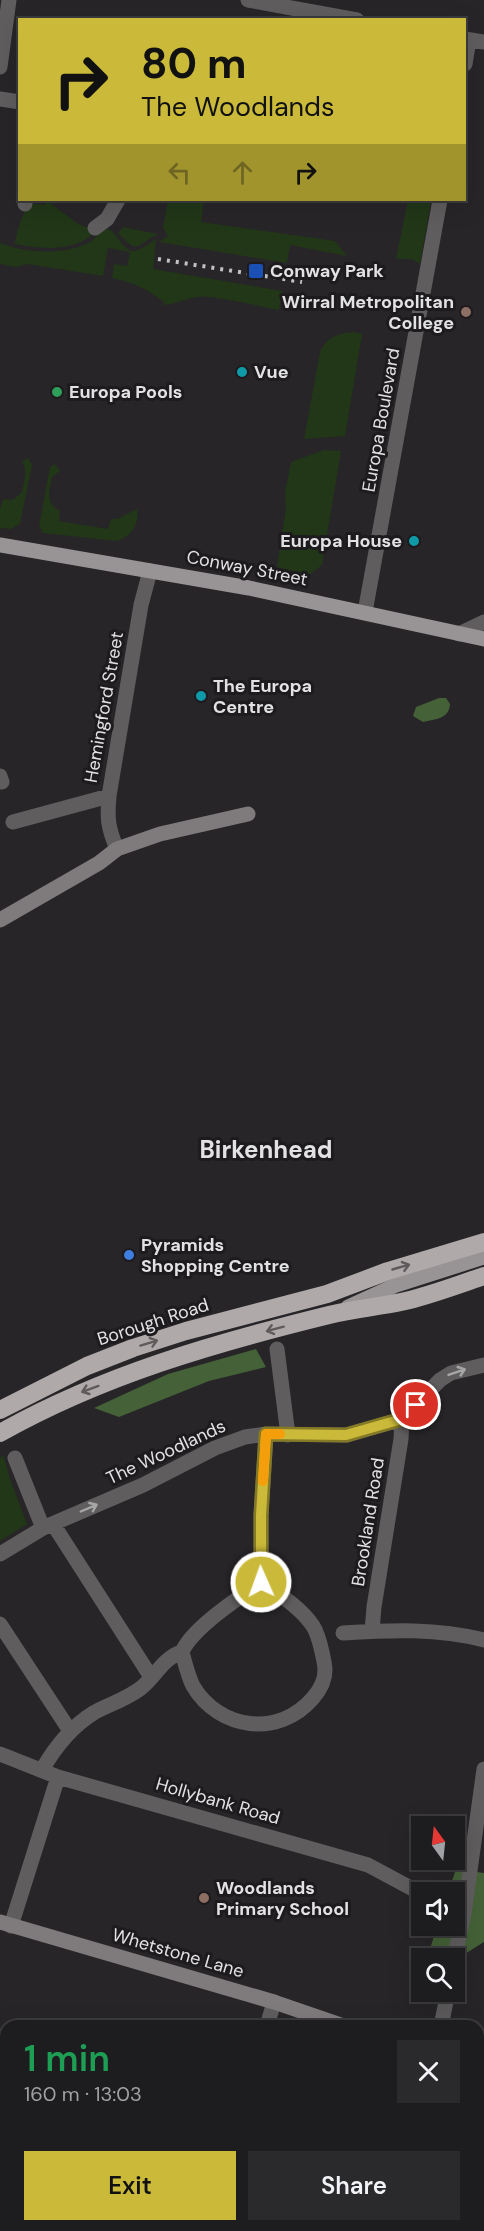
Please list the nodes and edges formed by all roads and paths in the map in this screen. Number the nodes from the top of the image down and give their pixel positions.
1 (9, 0) edge
2 (248, 0) edge
3 (346, 18) edge
4 (3, 26) edge
5 (473, 40) edge
6 (466, 61) edge
7 (0, 67) edge
8 (0, 99) edge
9 (18, 102) edge
10 (117, 201) edge
11 (440, 201) edge
12 (118, 231) dead end
13 (0, 545) edge
14 (150, 571) junction
15 (365, 612) junction
16 (484, 622) edge
17 (459, 634) junction
18 (484, 639) edge
19 (109, 796) junction
20 (248, 813) dead end
21 (13, 822) dead end
22 (117, 849) junction
23 (0, 920) edge
24 (484, 1242) edge
25 (484, 1257) edge
26 (484, 1276) edge
27 (396, 1285) junction
28 (327, 1294) junction
29 (332, 1314) junction
30 (277, 1349) dead end
31 (484, 1365) edge
32 (0, 1410) edge
33 (402, 1419) junction
34 (0, 1434) edge
35 (266, 1434) junction
36 (288, 1435) junction
37 (15, 1458) dead end
38 (48, 1526) junction
39 (0, 1554) edge
40 (261, 1582) junction
41 (0, 1624) edge
42 (372, 1631) junction
43 (343, 1633) dead end
44 (484, 1640) edge
45 (182, 1652) junction
46 (151, 1677) junction
47 (70, 1731) junction
48 (0, 1754) edge
49 (484, 1769) edge
50 (42, 1770) junction
51 (58, 1777) junction
52 (464, 1882) edge
53 (411, 1888) edge
54 (6, 1924) edge
55 (274, 2002) junction
56 (446, 2002) edge
57 (269, 2020) edge
58 (326, 2020) edge
59 (442, 2020) edge

1 - 4 street
2 - 3 street
4 - 7 street
5 - 6 street
8 - 9 street
10 - 12 street
11 - 15 street, Europa Boulevard
13 - 14 main road, Conway Street
14 - 15 main road, Conway Street
14 - 19 street, Hemingford Street
15 - 17 main road, Conway Street
16 - 17 street
17 - 18 main road, Conway Street
19 - 21 street
19 - 22 street, Hemingford Street
20 - 22 main road
22 - 23 main road
28 -> 24 highway, Borough Road
25 - 27 main road, Borough Road
26 - 29 highway
27 - 28 main road, Borough Road
27 - 29 main road, Borough Road
32 -> 28 highway, Borough Road
29 -> 34 highway
30 - 36 street
33 -> 31 street, The Woodlands
33 - 36 street, The Woodlands
33 - 42 street, Brookland Road
35 - 36 street, The Woodlands
38 -> 35 street, The Woodlands
35 - 40 street
37 - 38 street
38 - 39 street, The Woodlands
38 - 46 street
40 - 45 street
40 - 45 street
41 - 47 street
42 - 43 street
42 - 44 street
45 - 46 street
46 - 47 street
47 - 50 street
48 - 50 street, Hollybank Road
49 - 52 street
50 - 51 street, Hollybank Road
51 - 53 street, Hollybank Road
51 - 54 street
54 - 55 main road, Whetstone Lane
55 - 57 street
55 - 58 main road, Whetstone Lane
56 - 59 street

